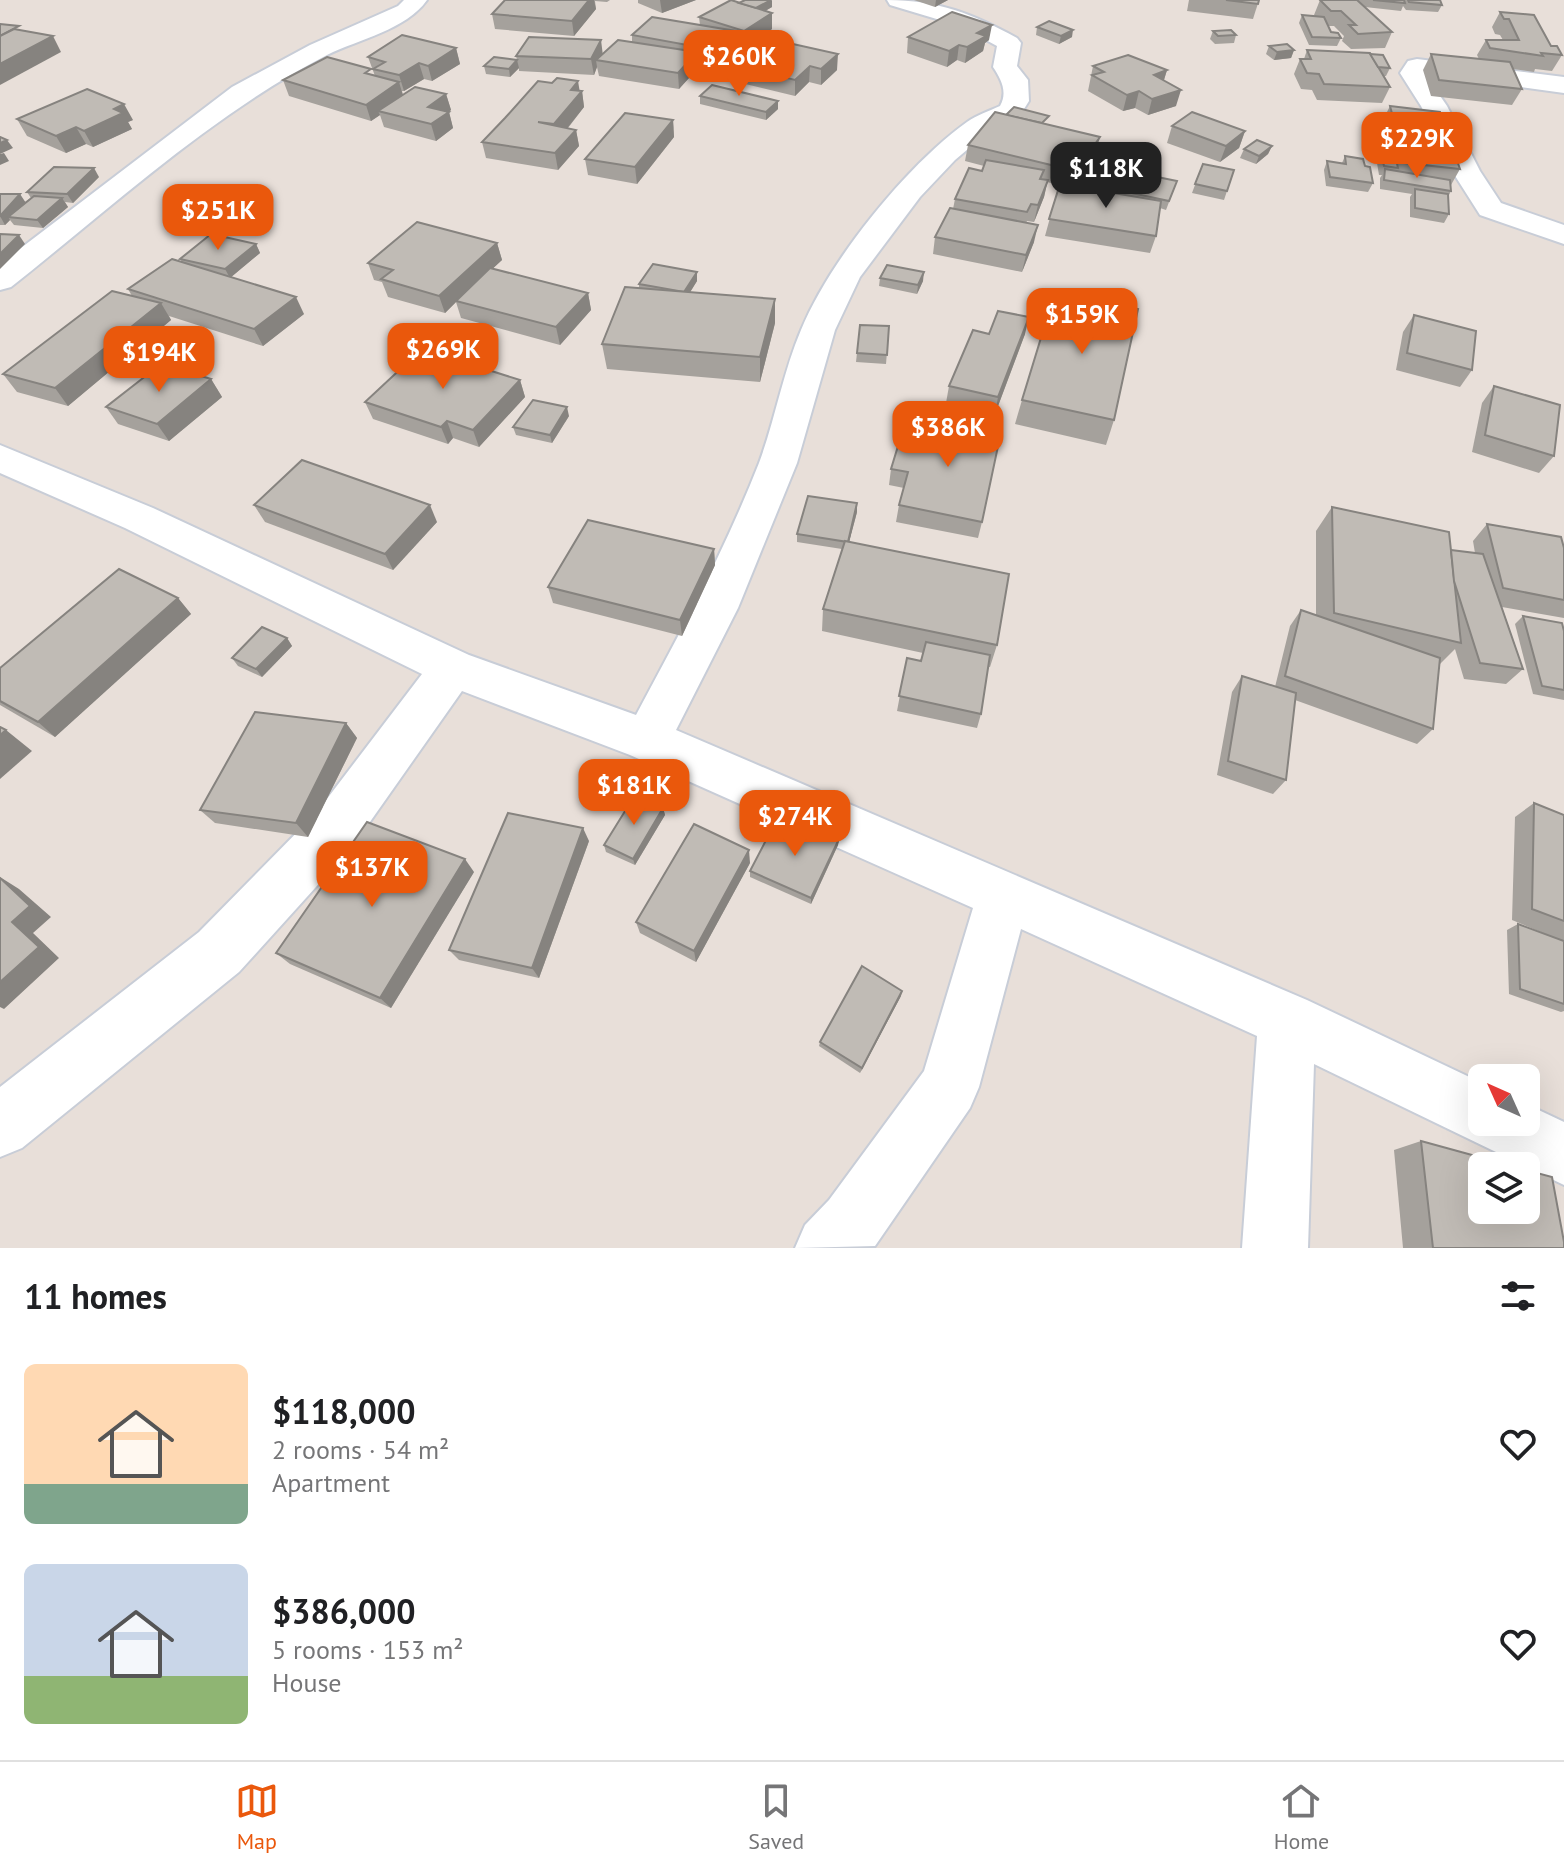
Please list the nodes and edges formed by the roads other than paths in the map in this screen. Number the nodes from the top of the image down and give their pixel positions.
1 (416, 0) edge
2 (898, 0) edge
3 (1564, 85) edge
4 (1564, 235) edge
5 (0, 280) edge
6 (0, 458) edge
7 (453, 668) junction
8 (647, 740) junction
9 (1003, 896) junction
10 (1287, 1020) junction
11 (1468, 1108) edge
12 (0, 1126) edge
13 (1526, 1136) edge
14 (1564, 1154) edge
15 (828, 1248) edge
16 (1275, 1248) edge

1 - 5 street
2 - 8 street
3 - 4 street
6 - 7 street
7 - 8 street
7 - 12 street
8 - 9 street
9 - 10 street
9 - 15 street
10 - 11 street
10 - 16 street
13 - 14 street

